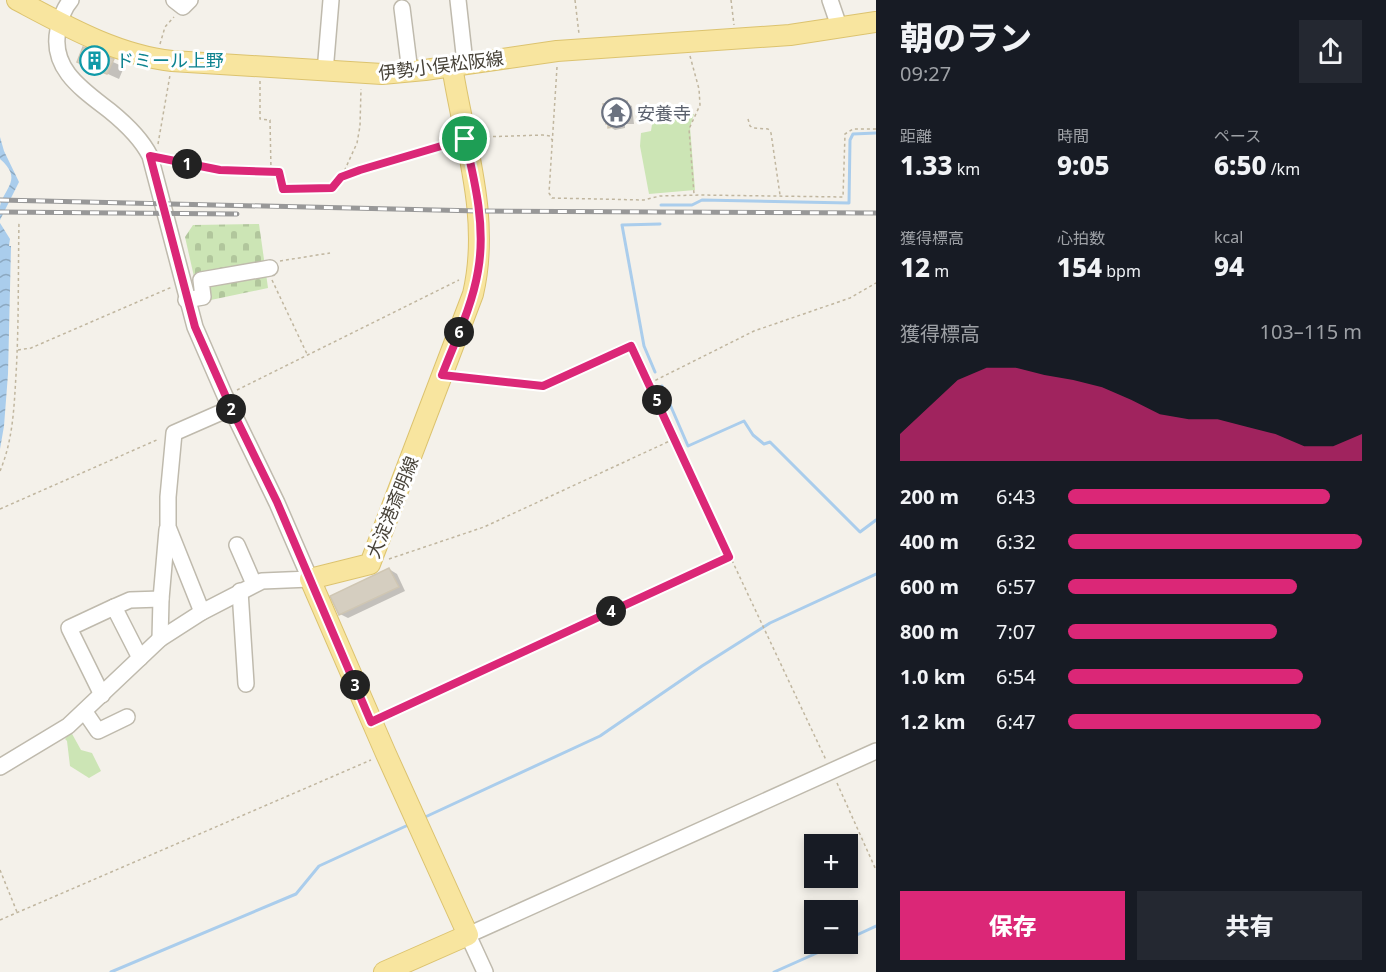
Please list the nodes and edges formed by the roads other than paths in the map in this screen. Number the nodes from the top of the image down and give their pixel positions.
1 (17, 0) edge
2 (71, 0) edge
3 (331, 0) edge
4 (458, 0) edge
5 (831, 0) edge
6 (402, 8) dead end
7 (876, 22) edge
8 (60, 23) junction
9 (840, 28) junction
10 (459, 65) junction
11 (325, 72) junction
12 (410, 72) junction
13 (270, 268) road end
14 (186, 300) junction
15 (228, 402) junction
16 (168, 527) junction
17 (237, 544) dead end
18 (310, 579) junction
19 (247, 587) junction
20 (161, 599) junction
21 (114, 607) junction
22 (202, 612) junction
23 (160, 639) junction
24 (140, 658) junction
25 (246, 684) dead end
26 (102, 695) junction
27 (85, 712) junction
28 (128, 717) dead end
29 (876, 751) edge
30 (0, 767) edge
31 (468, 935) junction
32 (384, 972) edge
33 (485, 972) edge

1 - 8 main road, 伊勢小俣松阪線
2 - 8 street
3 - 11 street
4 - 10 street
5 - 9 street
6 - 12 street
7 - 9 main road, 伊勢小俣松阪線
8 - 11 main road, 伊勢小俣松阪線
8 - 14 street
9 - 10 main road, 伊勢小俣松阪線
10 - 12 main road, 伊勢小俣松阪線
10 - 18 main road, 大淀港斎明線
11 - 12 main road, 伊勢小俣松阪線
13 - 14 street
14 - 15 street
15 - 16 street
15 - 18 street
16 - 20 street
16 - 22 street
17 - 19 street
18 - 19 street
18 - 31 main road
19 - 22 street
19 - 25 street
20 - 21 street
20 - 23 street
21 - 24 street
21 - 26 street
22 - 23 street
23 - 24 street
24 - 26 street
26 - 27 street
27 - 28 street
27 - 30 street
29 - 31 street
31 - 32 main road
31 - 33 street

